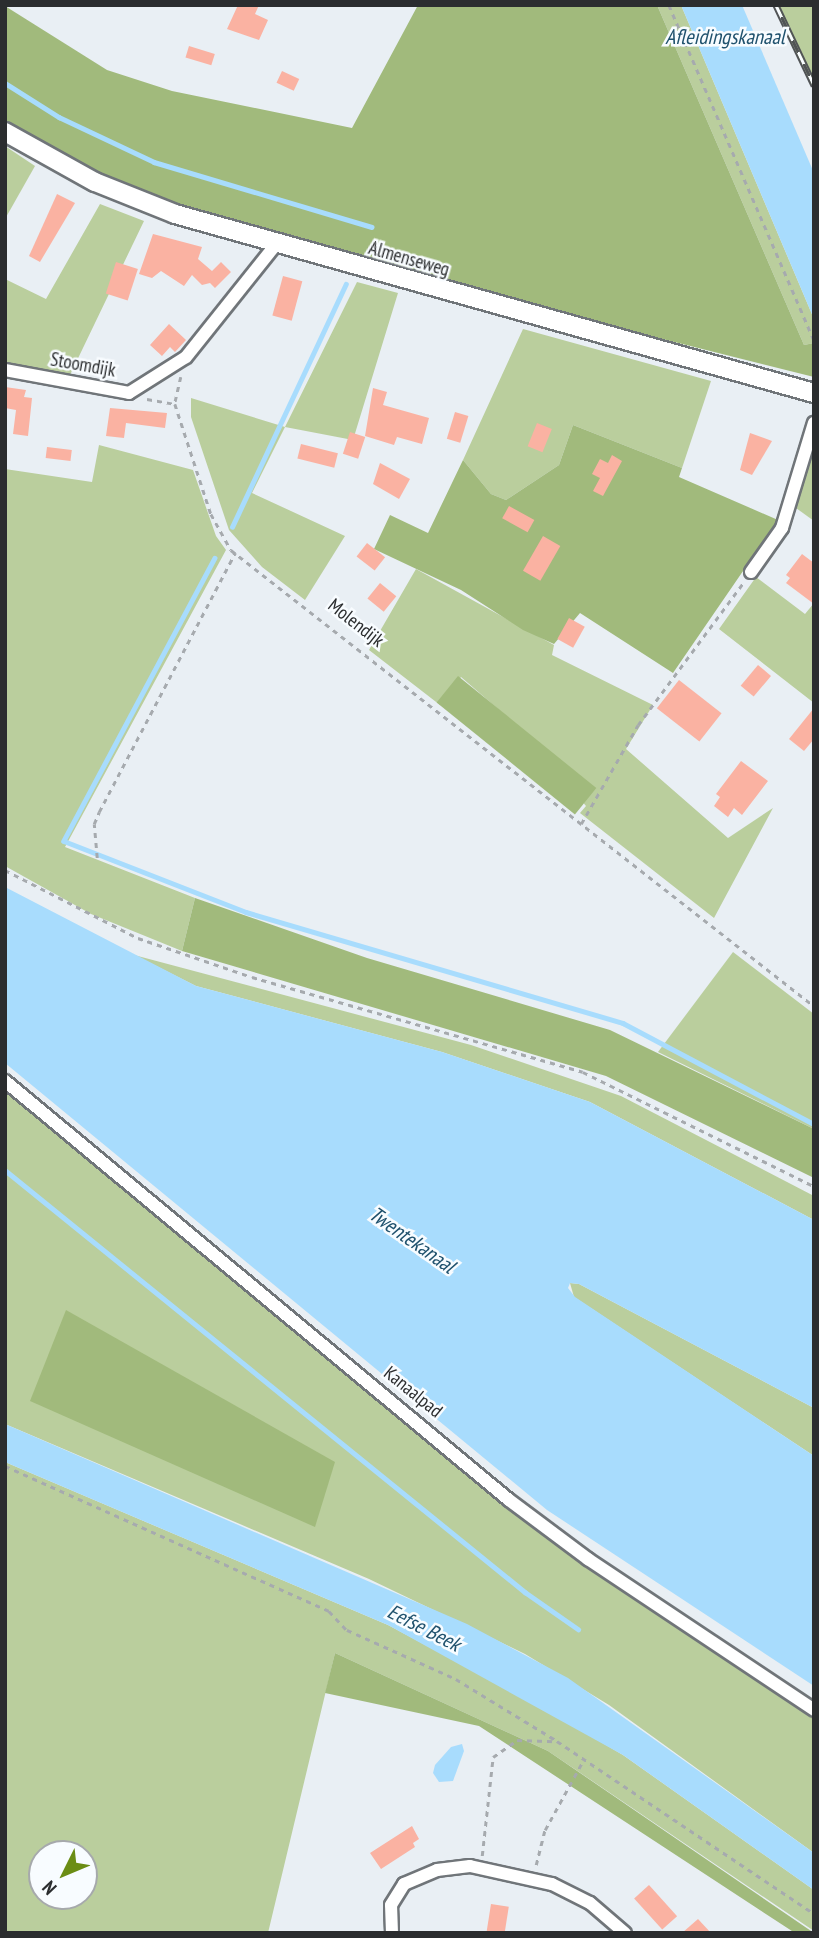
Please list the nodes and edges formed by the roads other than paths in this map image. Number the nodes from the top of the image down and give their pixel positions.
1 (5, 132) edge
2 (277, 243) junction
3 (5, 370) edge
4 (814, 393) edge
5 (814, 423) edge
6 (751, 572) road end
7 (5, 1082) edge
8 (814, 1710) edge
9 (392, 1933) edge
10 (625, 1933) edge

1 - 2 main road, Almenseweg
2 - 3 street, Stoomdijk
2 - 4 main road, Almenseweg
5 - 6 street
7 - 8 street, Kanaalpad
9 - 10 street

